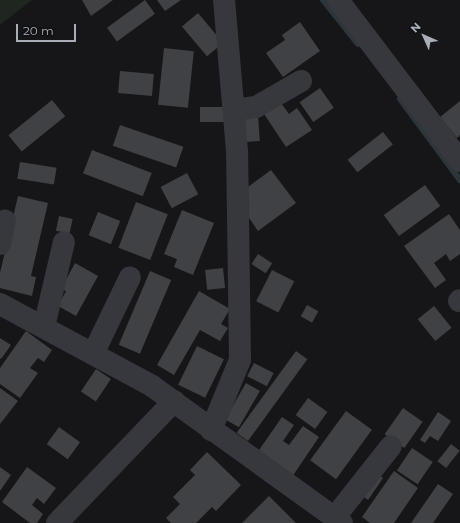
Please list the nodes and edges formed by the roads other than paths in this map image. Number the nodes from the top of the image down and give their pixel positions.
1 (224, 0) edge
2 (338, 0) edge
3 (301, 81) dead end
4 (234, 110) junction
5 (460, 161) edge
6 (5, 221) dead end
7 (64, 242) dead end
8 (0, 244) edge
9 (130, 277) dead end
10 (0, 304) edge
11 (44, 327) junction
12 (93, 354) junction
13 (174, 402) junction
14 (211, 430) junction
15 (391, 446) dead end
16 (338, 520) edge
17 (57, 523) edge

1 - 4 street
2 - 5 street
3 - 4 street
4 - 14 street
6 - 8 street
7 - 11 street
9 - 12 street
10 - 11 street
11 - 12 street
12 - 13 street
13 - 14 street
13 - 17 street
14 - 16 street
15 - 16 street

